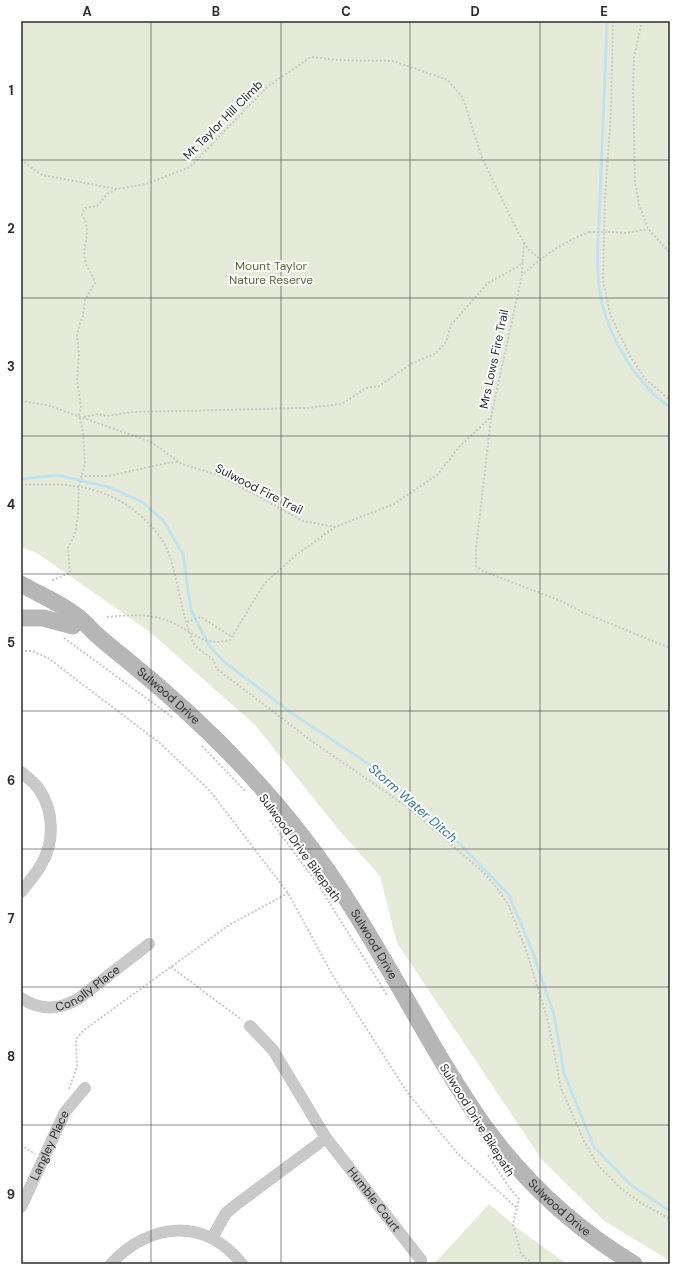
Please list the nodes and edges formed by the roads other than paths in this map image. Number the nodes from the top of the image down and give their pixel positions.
1 (22, 591) edge
2 (21, 618) edge
3 (67, 631) junction
4 (96, 635) junction
5 (21, 772) edge
6 (21, 892) edge
7 (149, 944) dead end
8 (21, 998) edge
9 (250, 1026) road end
10 (85, 1088) dead end
11 (326, 1138) junction
12 (21, 1207) edge
13 (212, 1238) junction
14 (421, 1260) dead end
15 (112, 1264) edge
16 (242, 1264) edge
17 (634, 1264) edge

1 - 3 main road, Sulwood Drive
1 - 4 main road, Sulwood Drive
2 - 3 main road
3 - 4 main road, Sulwood Drive
4 - 17 main road, Sulwood Drive
5 - 6 street
7 - 8 street, Conolly Place
9 - 11 street, Humble Court
10 - 12 street, Langley Place
11 - 13 street
11 - 14 street, Humble Court
13 - 15 street
13 - 16 street

